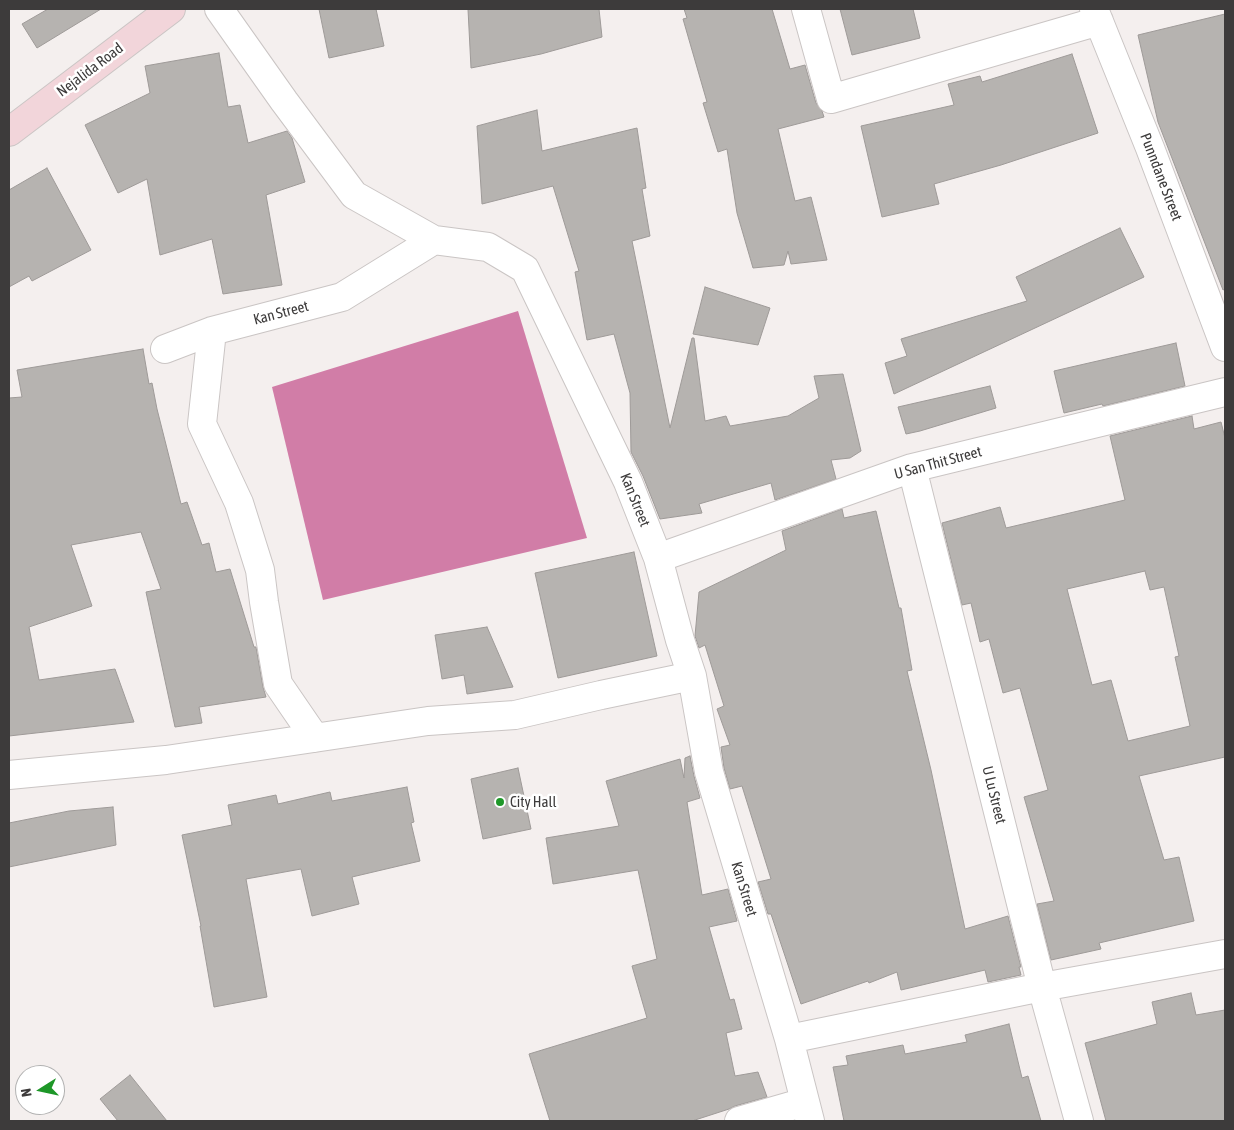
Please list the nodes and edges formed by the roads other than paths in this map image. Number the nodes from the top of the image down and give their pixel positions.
1 (171, 9) edge
2 (219, 9) edge
3 (806, 9) edge
4 (1097, 15) edge
5 (9, 132) edge
6 (434, 240) junction
7 (212, 331) junction
8 (1225, 346) edge
9 (165, 349) dead end
10 (1225, 392) edge
11 (912, 468) junction
12 (658, 558) junction
13 (692, 676) junction
14 (315, 738) junction
15 (9, 776) edge
16 (1225, 954) edge
17 (1042, 987) junction
18 (789, 1038) junction
19 (807, 1112) edge
20 (739, 1121) edge
21 (1079, 1121) edge

1 - 5 main road, Nejalida Road
2 - 6 street
3 - 4 street
4 - 8 street, Punndane Street
6 - 7 street, Kan Street
6 - 12 street, Kan Street
7 - 9 street, Kan Street
7 - 14 street
10 - 11 street, U San Thit Street
11 - 12 street, U San Thit Street
11 - 17 street, U Lu Street
12 - 13 street, Kan Street
13 - 14 street
13 - 18 street, Kan Street
14 - 15 street
16 - 17 street
17 - 18 street
17 - 21 street, U Lu Street
18 - 19 street, Kan Street
19 - 20 street

